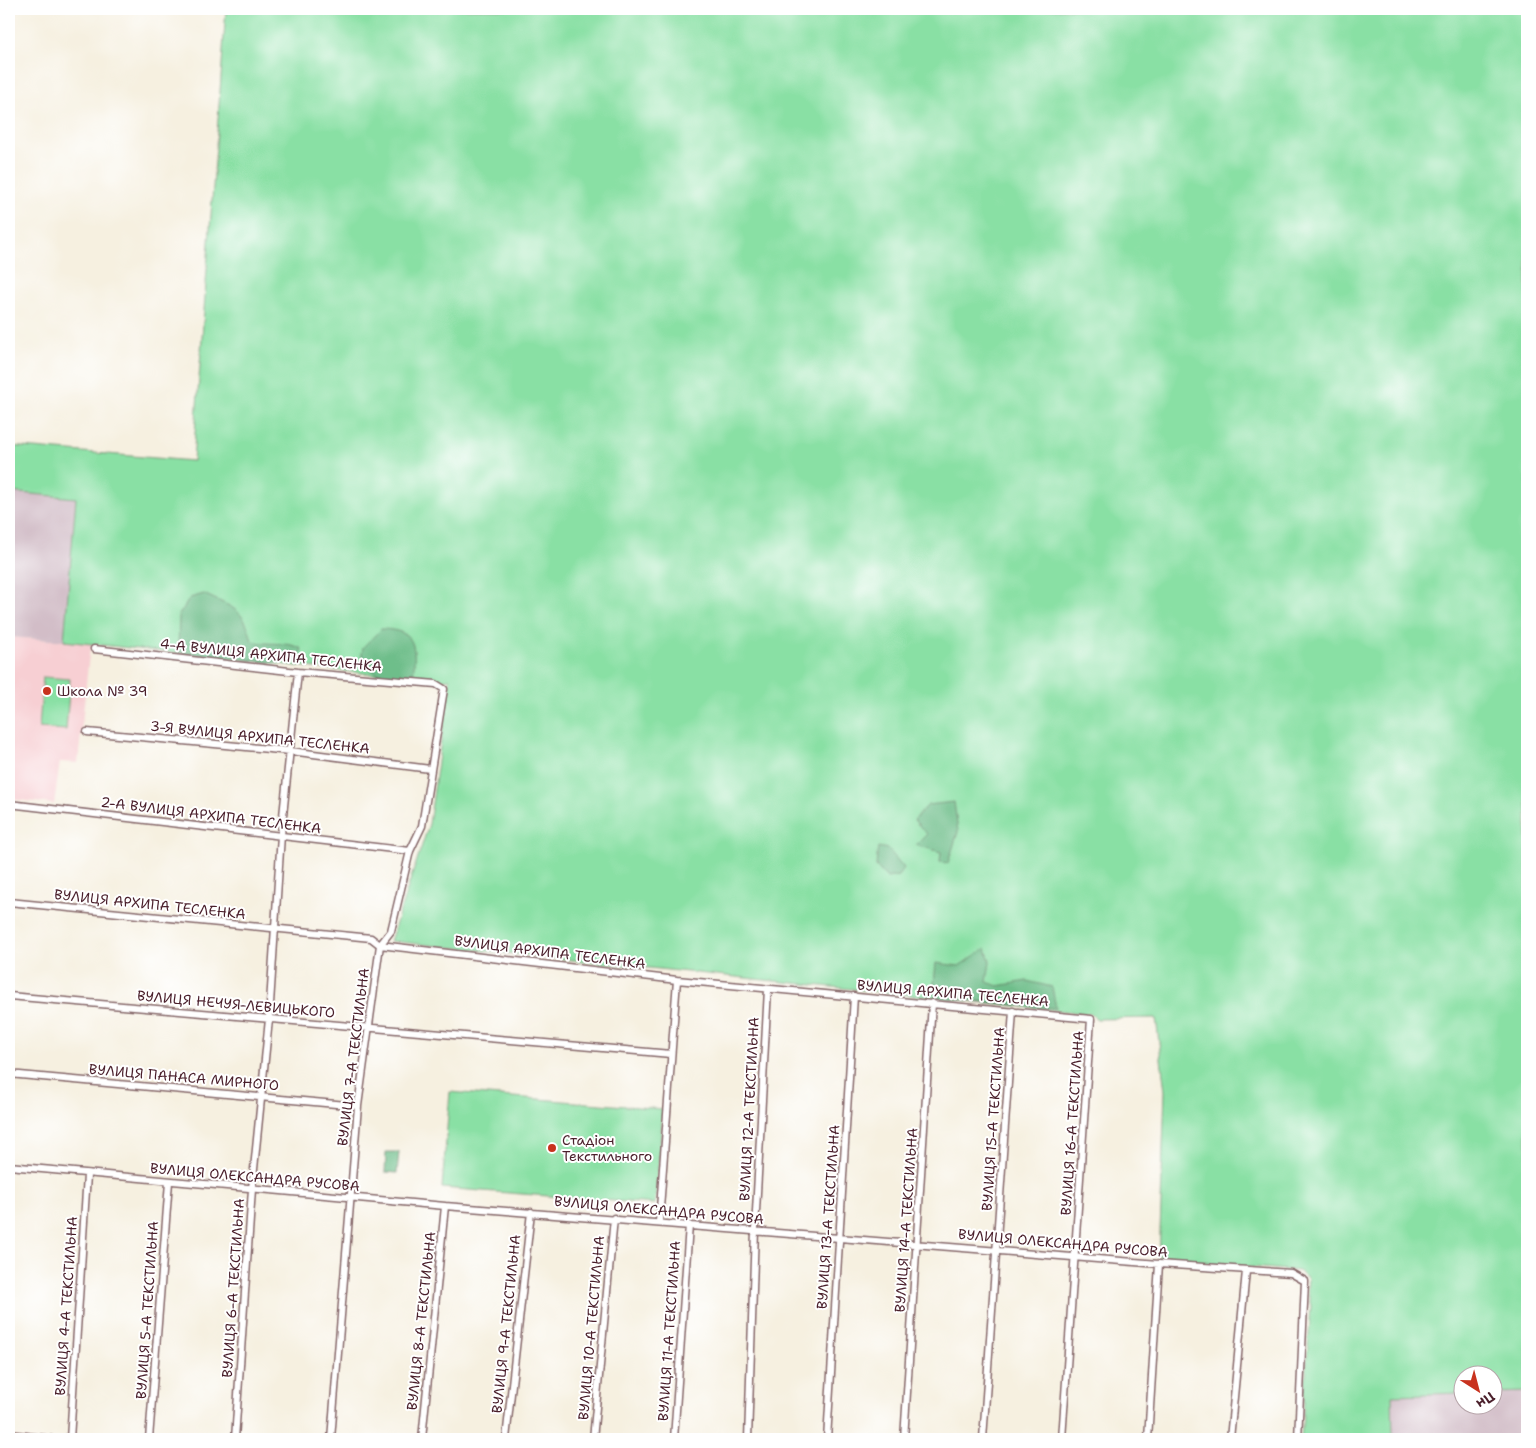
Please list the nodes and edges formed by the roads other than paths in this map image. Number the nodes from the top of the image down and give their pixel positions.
1 (94, 650) dead end
2 (298, 672) junction
3 (444, 689) joint
4 (87, 732) dead end
5 (290, 752) junction
6 (430, 769) junction
7 (9, 804) edge
8 (281, 835) junction
9 (410, 851) junction
10 (9, 902) edge
11 (274, 930) junction
12 (380, 945) junction
13 (677, 980) junction
14 (768, 989) junction
15 (9, 996) edge
16 (854, 996) junction
17 (932, 1003) junction
18 (1013, 1010) junction
19 (269, 1019) junction
20 (1091, 1019) joint
21 (368, 1029) junction
22 (671, 1054) junction
23 (9, 1074) edge
24 (262, 1096) junction
25 (358, 1106) junction
26 (9, 1166) edge
27 (87, 1175) junction
28 (169, 1182) junction
29 (252, 1189) junction
30 (350, 1197) junction
31 (445, 1206) junction
32 (530, 1212) junction
33 (614, 1218) junction
34 (659, 1222) junction
35 (689, 1225) junction
36 (755, 1230) junction
37 (840, 1236) junction
38 (917, 1243) junction
39 (996, 1250) junction
40 (1075, 1257) junction
41 (1159, 1264) junction
42 (1246, 1271) junction
43 (9, 1434) edge
44 (52, 1439) edge
45 (70, 1439) edge
46 (149, 1439) edge
47 (235, 1439) edge
48 (331, 1439) edge
49 (422, 1439) edge
50 (506, 1439) edge
51 (593, 1439) edge
52 (674, 1439) edge
53 (748, 1439) edge
54 (827, 1439) edge
55 (904, 1439) edge
56 (983, 1439) edge
57 (1062, 1439) edge
58 (1148, 1439) edge
59 (1230, 1439) edge
60 (1298, 1439) edge

1 - 2 street, 4-А ВУЛИЦЯ АРХИПА ТЕСЛЕНКА
2 - 3 street, 4-А ВУЛИЦЯ АРХИПА ТЕСЛЕНКА
2 - 5 street, ВУЛИЦЯ 6-А ТЕКСТИЛЬНА
3 - 6 street, ВУЛИЦЯ 7-А ТЕКСТИЛЬНА
4 - 5 street, 3-Я ВУЛИЦЯ АРХИПА ТЕСЛЕНКА
5 - 6 street, 3-Я ВУЛИЦЯ АРХИПА ТЕСЛЕНКА
5 - 8 street, ВУЛИЦЯ 6-А ТЕКСТИЛЬНА
6 - 9 street, ВУЛИЦЯ 7-А ТЕКСТИЛЬНА
7 - 8 street, 2-А ВУЛИЦЯ АРХИПА ТЕСЛЕНКА
8 - 9 street, 2-А ВУЛИЦЯ АРХИПА ТЕСЛЕНКА
8 - 11 street, ВУЛИЦЯ 6-А ТЕКСТИЛЬНА
9 - 12 street, ВУЛИЦЯ 7-А ТЕКСТИЛЬНА
10 - 11 street, ВУЛИЦЯ АРХИПА ТЕСЛЕНКА
11 - 12 street, ВУЛИЦЯ АРХИПА ТЕСЛЕНКА
11 - 19 street, ВУЛИЦЯ 6-А ТЕКСТИЛЬНА
12 - 13 street, ВУЛИЦЯ АРХИПА ТЕСЛЕНКА
12 - 21 street, ВУЛИЦЯ 7-А ТЕКСТИЛЬНА
13 - 14 street, ВУЛИЦЯ АРХИПА ТЕСЛЕНКА
13 - 22 street, ВУЛИЦЯ 11-А ТЕКСТИЛЬНА
14 - 16 street, ВУЛИЦЯ АРХИПА ТЕСЛЕНКА
14 - 36 street, ВУЛИЦЯ 12-А ТЕКСТИЛЬНА
15 - 19 street, ВУЛИЦЯ НЕЧУЯ-ЛЕВИЦЬКОГО
16 - 17 street, ВУЛИЦЯ АРХИПА ТЕСЛЕНКА
16 - 37 street, ВУЛИЦЯ 13-А ТЕКСТИЛЬНА
17 - 18 street, ВУЛИЦЯ АРХИПА ТЕСЛЕНКА
17 - 38 street, ВУЛИЦЯ 14-А ТЕКСТИЛЬНА
18 - 20 street, ВУЛИЦЯ АРХИПА ТЕСЛЕНКА
18 - 39 street, ВУЛИЦЯ 15-А ТЕКСТИЛЬНА
19 - 21 street, ВУЛИЦЯ НЕЧУЯ-ЛЕВИЦЬКОГО
19 - 24 street, ВУЛИЦЯ 6-А ТЕКСТИЛЬНА
20 - 40 street, ВУЛИЦЯ 16-А ТЕКСТИЛЬНА
21 - 22 street, ВУЛИЦЯ НЕЧУЯ-ЛЕВИЦЬКОГО
21 - 25 street, ВУЛИЦЯ 7-А ТЕКСТИЛЬНА
22 - 34 street, ВУЛИЦЯ 11-А ТЕКСТИЛЬНА
23 - 24 street, ВУЛИЦЯ ПАНАСА МИРНОГО
24 - 25 street, ВУЛИЦЯ ПАНАСА МИРНОГО
24 - 29 street, ВУЛИЦЯ 6-А ТЕКСТИЛЬНА
25 - 30 street, ВУЛИЦЯ 7-А ТЕКСТИЛЬНА
26 - 27 street, ВУЛИЦЯ ОЛЕКСАНДРА РУСОВА
27 - 28 street, ВУЛИЦЯ ОЛЕКСАНДРА РУСОВА
27 - 45 street, ВУЛИЦЯ 4-А ТЕКСТИЛЬНА
28 - 29 street, ВУЛИЦЯ ОЛЕКСАНДРА РУСОВА
28 - 46 street, ВУЛИЦЯ 5-А ТЕКСТИЛЬНА
29 - 30 street, ВУЛИЦЯ ОЛЕКСАНДРА РУСОВА
29 - 47 street, ВУЛИЦЯ 6-А ТЕКСТИЛЬНА
30 - 31 street, ВУЛИЦЯ ОЛЕКСАНДРА РУСОВА
30 - 48 street, ВУЛИЦЯ 7-А ТЕКСТИЛЬНА
31 - 32 street, ВУЛИЦЯ ОЛЕКСАНДРА РУСОВА
31 - 49 street, ВУЛИЦЯ 8-А ТЕКСТИЛЬНА
32 - 33 street, ВУЛИЦЯ ОЛЕКСАНДРА РУСОВА
32 - 50 street, ВУЛИЦЯ 9-А ТЕКСТИЛЬНА
33 - 34 street, ВУЛИЦЯ ОЛЕКСАНДРА РУСОВА
33 - 51 street, ВУЛИЦЯ 10-А ТЕКСТИЛЬНА
34 - 35 street, ВУЛИЦЯ ОЛЕКСАНДРА РУСОВА
35 - 36 street, ВУЛИЦЯ ОЛЕКСАНДРА РУСОВА
35 - 52 street, ВУЛИЦЯ 11-А ТЕКСТИЛЬНА
36 - 37 street, ВУЛИЦЯ ОЛЕКСАНДРА РУСОВА
36 - 53 street, ВУЛИЦЯ 12-А ТЕКСТИЛЬНА
37 - 38 street, ВУЛИЦЯ ОЛЕКСАНДРА РУСОВА
37 - 54 street, ВУЛИЦЯ 13-А ТЕКСТИЛЬНА
38 - 39 street, ВУЛИЦЯ ОЛЕКСАНДРА РУСОВА
38 - 55 street, ВУЛИЦЯ 14-А ТЕКСТИЛЬНА
39 - 40 street, ВУЛИЦЯ ОЛЕКСАНДРА РУСОВА
39 - 56 street, ВУЛИЦЯ 15-А ТЕКСТИЛЬНА
40 - 41 street, ВУЛИЦЯ ОЛЕКСАНДРА РУСОВА
40 - 57 street, ВУЛИЦЯ 16-А ТЕКСТИЛЬНА
41 - 42 street, ВУЛИЦЯ ОЛЕКСАНДРА РУСОВА
41 - 58 street
42 - 59 street
42 - 60 street, ВУЛИЦЯ ОЛЕКСАНДРА РУСОВА
43 - 44 street

